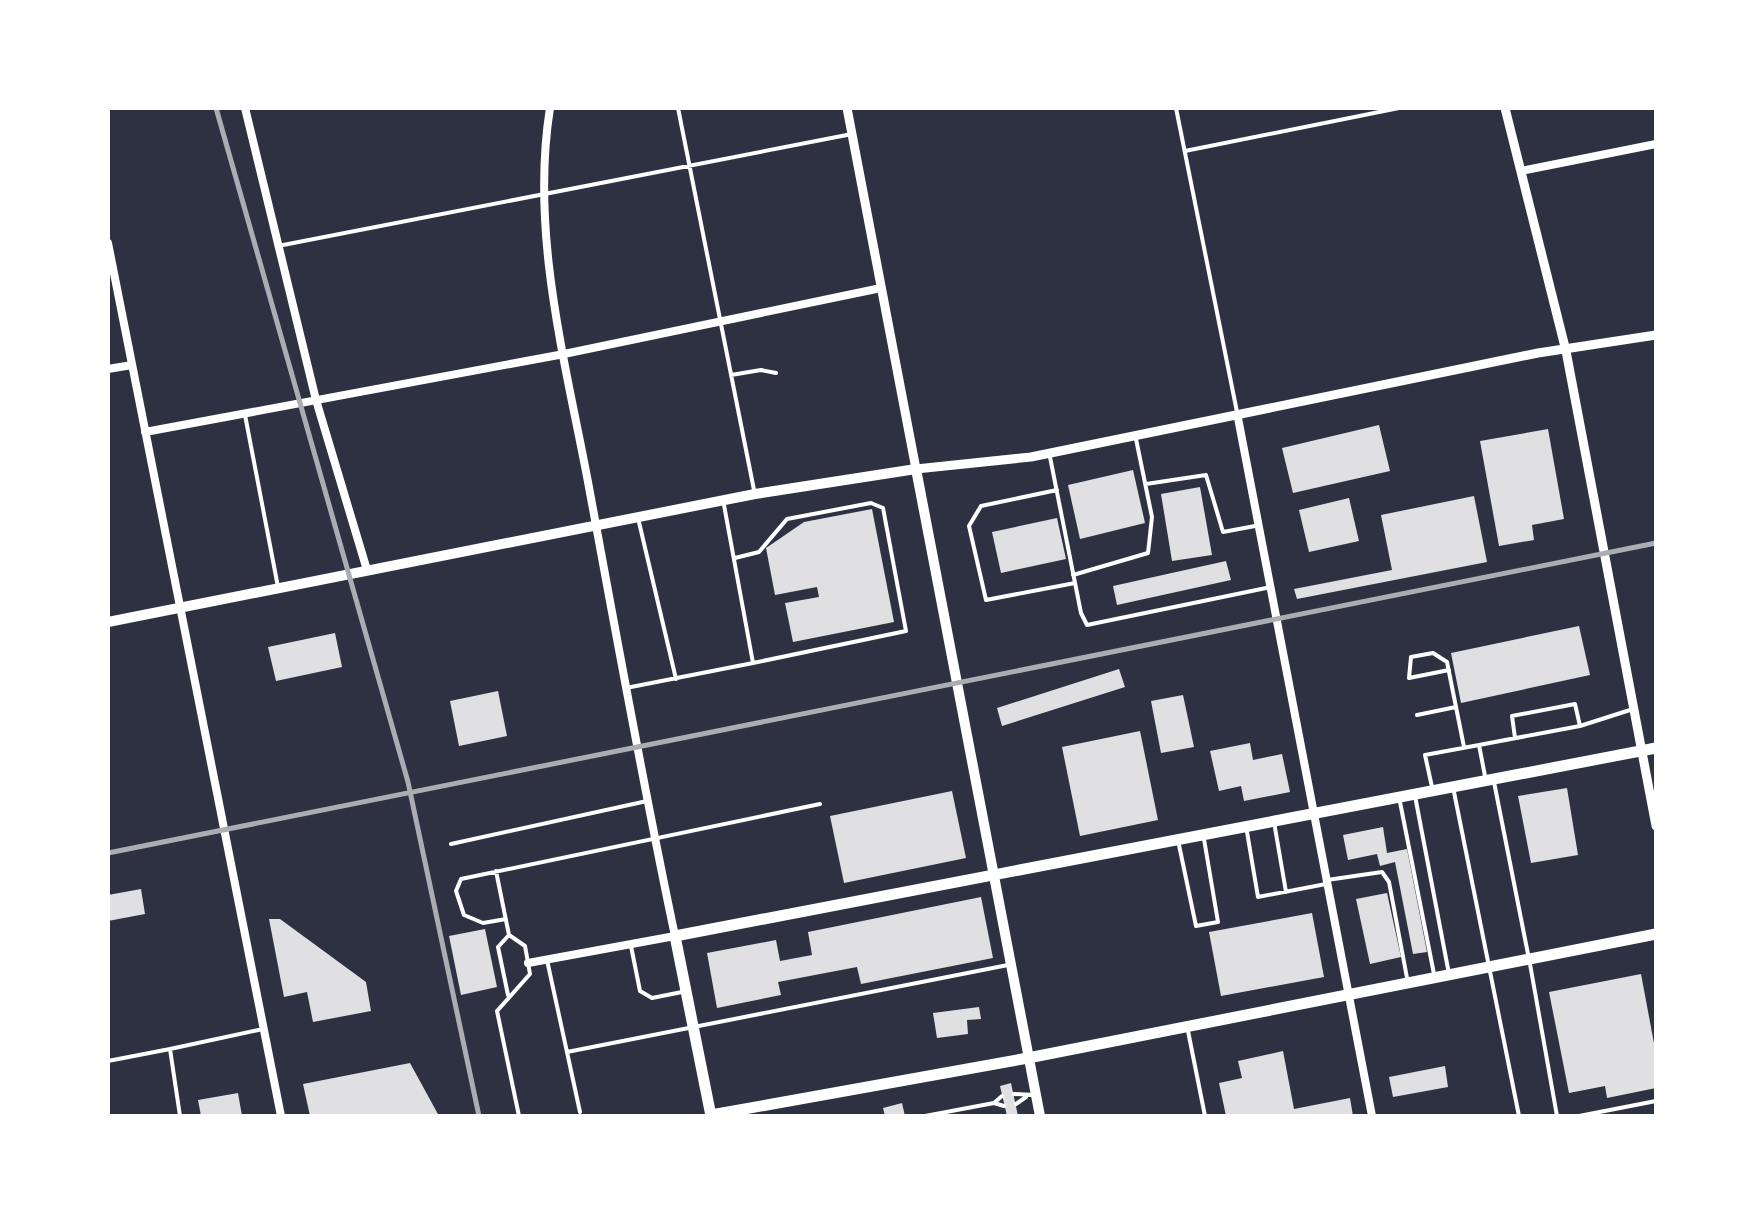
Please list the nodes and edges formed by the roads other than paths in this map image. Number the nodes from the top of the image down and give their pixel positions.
1 (245, 108) edge
2 (550, 108) edge
3 (678, 108) edge
4 (847, 108) edge
5 (1176, 108) edge
6 (1400, 108) edge
7 (1505, 108) edge
8 (852, 134) junction
9 (1656, 144) edge
10 (1185, 151) junction
11 (690, 166) junction
12 (1521, 172) junction
13 (543, 194) junction
14 (108, 243) edge
15 (278, 246) junction
16 (881, 288) junction
17 (720, 321) junction
18 (1656, 335) edge
19 (1566, 351) junction
20 (564, 354) junction
21 (132, 364) junction
22 (108, 369) edge
23 (776, 373) dead end
24 (731, 375) junction
25 (316, 400) junction
26 (245, 413) junction
27 (1238, 418) junction
28 (145, 432) junction
29 (1136, 438) junction
30 (1049, 454) junction
31 (916, 469) junction
32 (1146, 484) junction
33 (1056, 490) junction
34 (754, 494) junction
35 (723, 500) junction
36 (638, 516) junction
37 (596, 525) junction
38 (1258, 525) junction
39 (734, 558) junction
40 (367, 570) junction
41 (1073, 574) junction
42 (1075, 583) junction
43 (1271, 587) junction
44 (278, 588) junction
45 (180, 608) junction
46 (108, 622) edge
47 (753, 663) junction
48 (1449, 670) junction
49 (676, 679) junction
50 (626, 688) junction
51 (1456, 707) junction
52 (1634, 709) junction
53 (1416, 715) dead end
54 (1580, 726) junction
55 (1516, 738) junction
56 (1479, 745) junction
57 (1464, 748) junction
58 (1656, 748) edge
59 (1642, 751) junction
60 (1490, 780) junction
61 (1454, 787) junction
62 (1433, 792) junction
63 (1416, 796) junction
64 (1399, 798) junction
65 (647, 801) junction
66 (820, 804) dead end
67 (1314, 814) junction
68 (1274, 821) junction
69 (1656, 826) edge
70 (1246, 827) junction
71 (1203, 835) junction
72 (654, 838) junction
73 (1178, 840) junction
74 (451, 844) dead end
75 (496, 871) junction
76 (994, 876) junction
77 (1328, 882) junction
78 (1286, 892) junction
79 (506, 919) junction
80 (509, 935) junction
81 (1653, 935) edge
82 (675, 936) junction
83 (631, 944) junction
84 (1529, 958) junction
85 (547, 960) junction
86 (528, 963) junction
87 (1010, 964) junction
88 (1490, 966) junction
89 (1449, 974) junction
90 (1434, 976) junction
91 (1408, 982) junction
92 (686, 991) junction
93 (1349, 994) junction
94 (508, 996) junction
95 (1188, 1026) junction
96 (694, 1027) junction
97 (263, 1029) junction
98 (170, 1049) junction
99 (567, 1052) junction
100 (1028, 1058) junction
101 (108, 1061) edge
102 (1014, 1094) dead end
103 (1002, 1096) dead end
104 (1030, 1096) junction
105 (1656, 1101) edge
106 (994, 1104) junction
107 (1016, 1104) dead end
108 (1004, 1106) dead end
109 (580, 1112) dead end
110 (180, 1116) edge
111 (280, 1116) edge
112 (519, 1116) edge
113 (708, 1116) edge
114 (925, 1116) edge
115 (1040, 1116) edge
116 (1205, 1116) edge
117 (1372, 1116) edge
118 (1519, 1116) edge
119 (1557, 1116) edge
120 (1580, 1116) edge

1 - 15 street
2 - 13 street
3 - 11 lane
4 - 8 street
5 - 10 lane
6 - 10 lane
7 - 12 street
8 - 11 lane
8 - 16 street
9 - 12 street
10 - 27 lane
11 - 13 lane
11 - 17 lane
12 - 19 street
13 - 15 lane
13 - 20 street
14 - 21 street
15 - 25 street
16 - 17 street
16 - 31 street
17 - 20 street
17 - 24 lane
18 - 19 street
19 - 27 street
19 - 52 street
20 - 25 street
20 - 37 street
21 - 22 street
21 - 28 street
23 - 24 lane
24 - 34 lane
25 - 26 street
25 - 40 street
26 - 28 street
26 - 44 lane
27 - 29 street
27 - 38 street
28 - 45 street
29 - 30 street
29 - 32 lane
30 - 31 street
30 - 33 lane
31 - 34 main road
31 - 76 main road
32 - 38 lane
32 - 41 lane
33 - 41 lane
33 - 42 lane
34 - 35 main road
35 - 36 main road
35 - 39 lane
36 - 37 main road
36 - 49 lane
37 - 40 main road
37 - 50 street
38 - 43 street
39 - 47 lane
39 - 47 lane
40 - 44 main road
41 - 42 lane
42 - 43 lane
43 - 67 street
44 - 45 main road
45 - 46 main road
45 - 97 street
47 - 49 lane
48 - 48 lane
48 - 51 lane
49 - 50 lane
50 - 65 street
51 - 53 lane
51 - 57 lane
52 - 54 lane
52 - 59 street
54 - 55 lane
54 - 55 lane
55 - 56 lane
56 - 57 lane
56 - 60 lane
57 - 62 lane
58 - 59 main road
59 - 60 main road
59 - 69 street
60 - 61 main road
60 - 84 lane
61 - 62 main road
61 - 88 lane
62 - 63 main road
63 - 64 main road
63 - 89 lane
64 - 67 main road
64 - 90 lane
65 - 72 street
65 - 74 lane
66 - 72 lane
67 - 68 main road
67 - 77 street
68 - 70 main road
68 - 78 lane
70 - 71 main road
70 - 78 lane
71 - 73 main road
71 - 73 lane
72 - 75 lane
72 - 82 street
73 - 76 main road
75 - 79 lane
75 - 79 lane
76 - 82 main road
76 - 87 main road
77 - 78 lane
77 - 91 lane
77 - 93 street
79 - 80 lane
80 - 86 lane
80 - 94 lane
81 - 84 main road
82 - 83 street
82 - 92 main road
83 - 85 street
83 - 92 lane
84 - 88 main road
84 - 119 lane
85 - 86 street
85 - 99 lane
86 - 94 lane
87 - 96 lane
87 - 100 main road
88 - 89 main road
88 - 118 lane
89 - 90 main road
90 - 91 main road
91 - 93 main road
92 - 96 main road
93 - 95 main road
93 - 117 street
94 - 112 lane
95 - 100 main road
95 - 116 lane
96 - 99 lane
96 - 113 main road
97 - 98 lane
97 - 111 street
98 - 101 lane
98 - 110 lane
99 - 109 lane
100 - 104 main road
100 - 113 main road
102 - 104 lane
103 - 106 lane
104 - 107 lane
104 - 115 main road
105 - 120 lane
106 - 108 lane
106 - 114 lane

